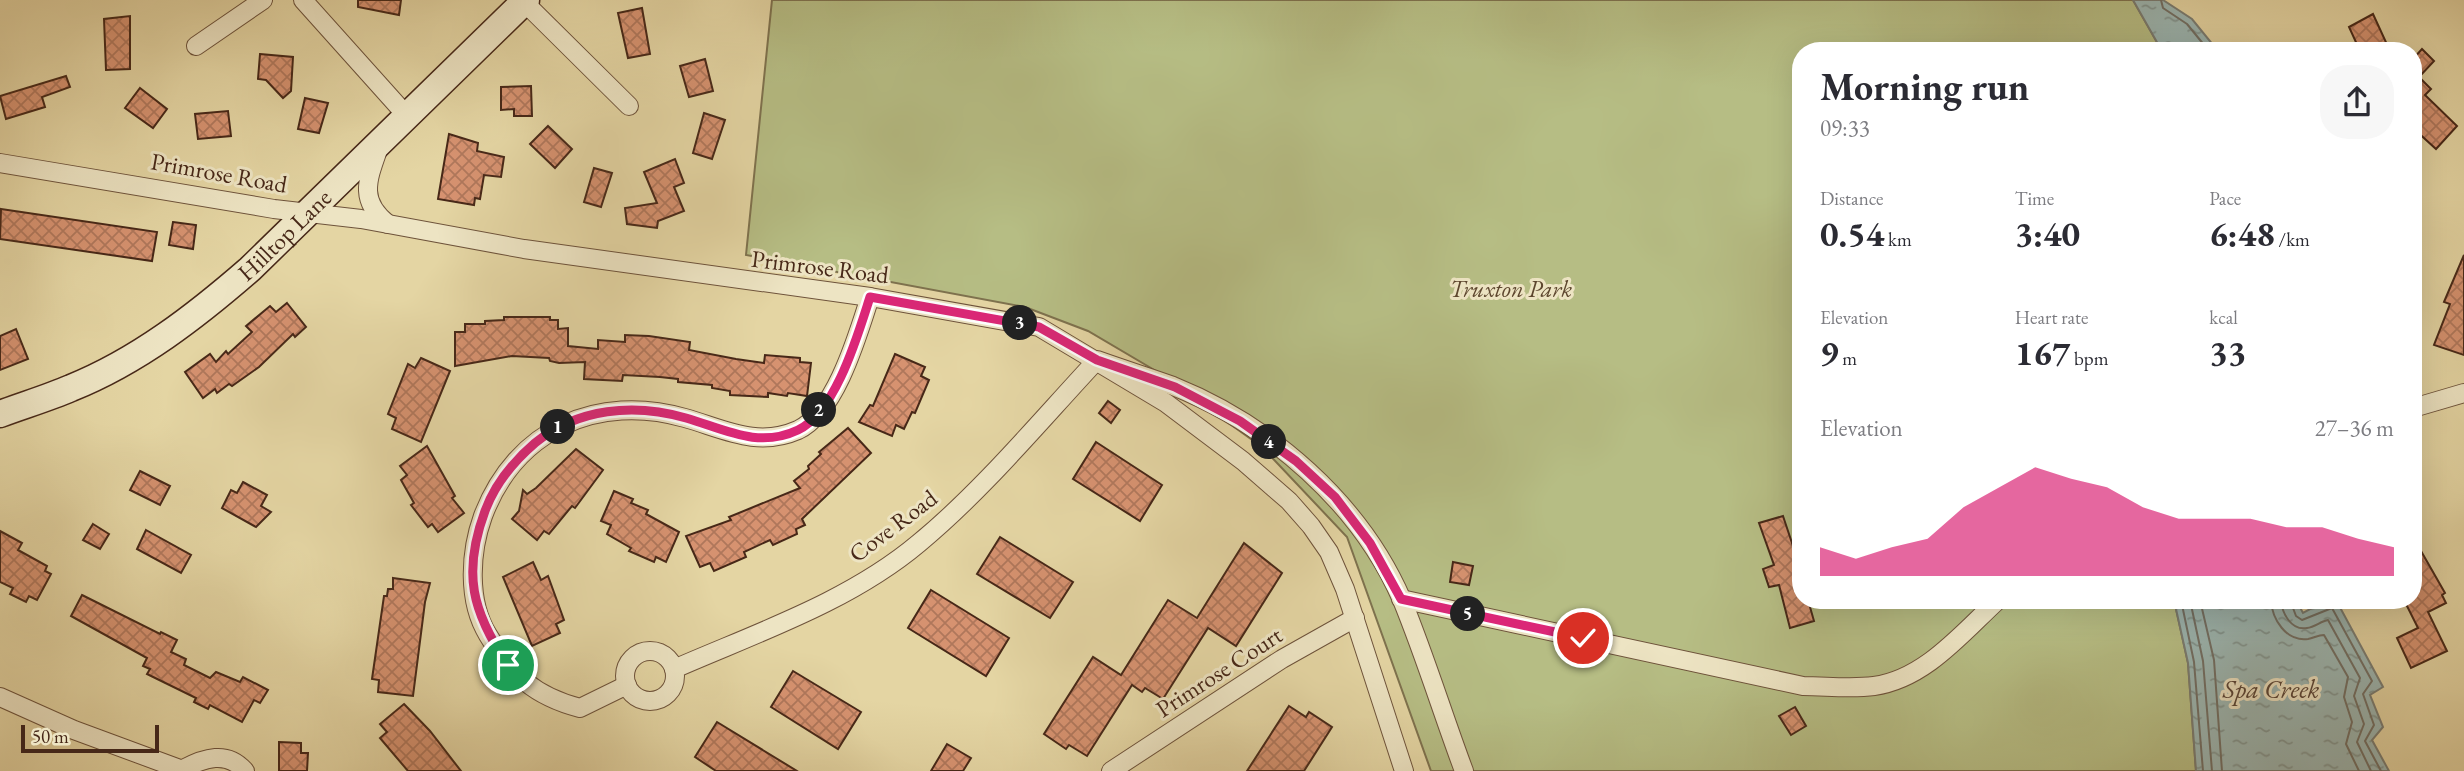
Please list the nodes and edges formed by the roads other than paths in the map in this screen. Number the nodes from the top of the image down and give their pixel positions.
1 (263, 0) edge
2 (303, 0) edge
3 (525, 1) edge
4 (196, 46) dead end
5 (629, 107) dead end
6 (407, 116) junction
7 (380, 142) junction
8 (0, 163) edge
9 (308, 213) junction
10 (388, 224) junction
11 (870, 297) junction
12 (1097, 360) junction
13 (2464, 393) edge
14 (2422, 405) edge
15 (0, 414) edge
16 (1401, 599) junction
17 (1988, 609) edge
18 (1355, 618) junction
19 (674, 669) junction
20 (627, 685) junction
21 (0, 697) edge
22 (184, 770) edge
23 (244, 771) edge
24 (1111, 771) edge
25 (1404, 771) edge
26 (1465, 771) edge

1 - 4 street
2 - 6 street
3 - 5 street
3 - 6 street, Hilltop Lane
6 - 7 street, Hilltop Lane
7 - 9 street, Hilltop Lane
7 - 10 street
8 - 9 street, Primrose Road
9 - 10 street, Primrose Road
9 - 15 street, Hilltop Lane
10 - 11 street, Primrose Road
11 - 12 street, Primrose Road
11 - 20 street
12 - 16 street
12 - 18 street, Primrose Road
12 - 19 street, Cove Road
13 - 14 street
16 - 17 street
16 - 26 street
18 - 24 street, Primrose Court
18 - 25 street, Primrose Road
19 - 20 street
19 - 20 street
21 - 22 street
22 - 23 street

